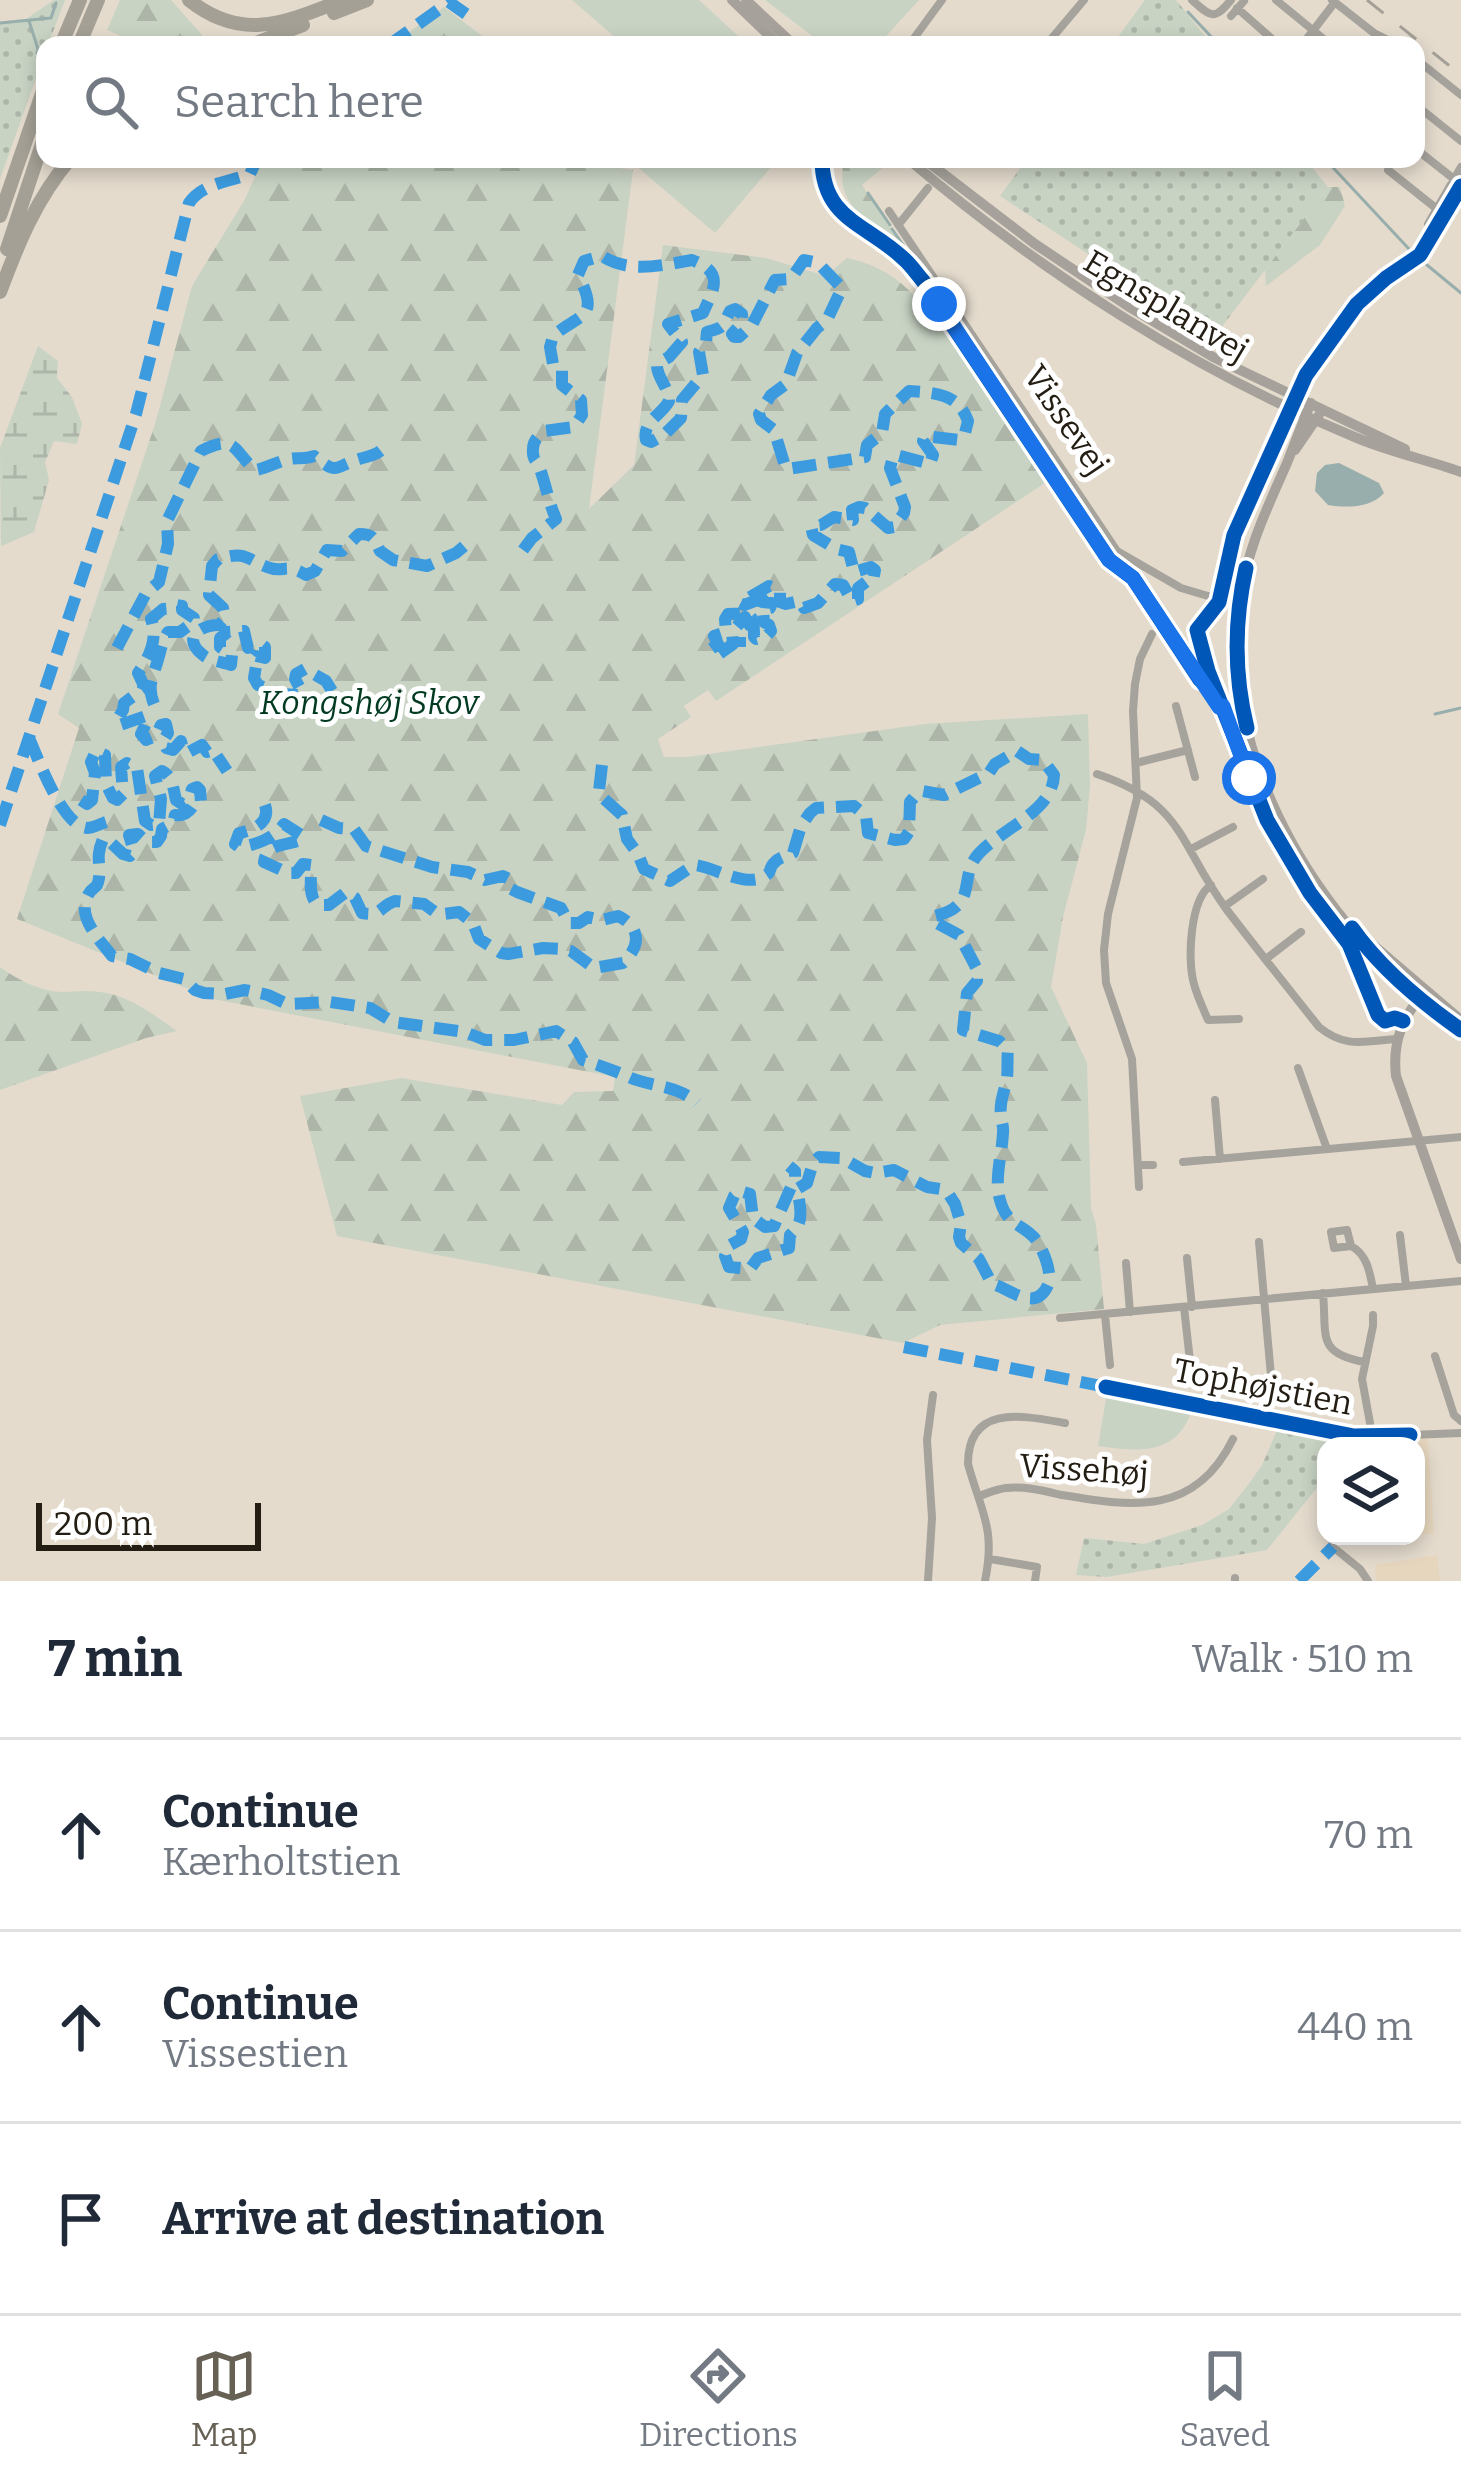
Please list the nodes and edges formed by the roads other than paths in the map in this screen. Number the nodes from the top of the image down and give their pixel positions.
1 (78, 0) edge
2 (98, 0) edge
3 (189, 0) edge
4 (343, 0) edge
5 (367, 0) edge
6 (732, 0) edge
7 (746, 0) edge
8 (943, 0) edge
9 (1084, 0) edge
10 (1192, 0) edge
11 (1276, 0) edge
12 (1334, 1) edge
13 (1236, 6) edge
14 (1313, 31) junction
15 (64, 36) edge
16 (83, 36) edge
17 (274, 36) edge
18 (769, 36) edge
19 (784, 36) edge
20 (916, 36) edge
21 (1054, 36) edge
22 (1269, 36) edge
23 (1309, 36) edge
24 (1319, 36) edge
25 (1380, 36) edge
26 (1425, 66) edge
27 (1461, 94) edge
28 (36, 112) edge
29 (1425, 112) edge
30 (1461, 140) edge
31 (1425, 156) edge
32 (36, 162) edge
33 (1461, 167) edge
34 (64, 168) edge
35 (919, 168) edge
36 (936, 168) edge
37 (1388, 170) dead end
38 (1454, 179) junction
39 (928, 188) dead end
40 (1436, 209) junction
41 (889, 211) dead end
42 (0, 216) edge
43 (1428, 224) dead end
44 (898, 225) junction
45 (0, 272) edge
46 (0, 292) edge
47 (1240, 383) junction
48 (1315, 412) junction
49 (1297, 434) junction
50 (1289, 457) junction
51 (1419, 457) junction
52 (1461, 472) edge
53 (1240, 601) junction
54 (1152, 634) dead end
55 (1176, 706) dead end
56 (1188, 750) junction
57 (1136, 763) junction
58 (1097, 774) dead end
59 (1195, 777) dead end
60 (1138, 790) junction
61 (1233, 827) dead end
62 (1191, 850) junction
63 (1263, 879) dead end
64 (1211, 885) junction
65 (1225, 906) junction
66 (1301, 932) dead end
67 (1266, 959) junction
68 (1422, 994) junction
69 (1194, 1018) dead end
70 (1239, 1018) dead end
71 (1208, 1020) junction
72 (1461, 1020) edge
73 (1461, 1030) edge
74 (1397, 1039) junction
75 (1298, 1068) dead end
76 (1215, 1100) dead end
77 (1461, 1137) edge
78 (1418, 1140) junction
79 (1327, 1149) junction
80 (1220, 1159) junction
81 (1184, 1162) dead end
82 (1138, 1165) junction
83 (1153, 1165) dead end
84 (1139, 1187) dead end
85 (1456, 1233) edge
86 (1400, 1235) dead end
87 (1259, 1242) dead end
88 (1351, 1246) dead end
89 (1187, 1258) dead end
90 (1461, 1259) edge
91 (1126, 1263) dead end
92 (1461, 1281) edge
93 (1406, 1286) junction
94 (1372, 1288) junction
95 (1323, 1293) junction
96 (1264, 1299) junction
97 (1188, 1307) junction
98 (1130, 1312) junction
99 (1106, 1315) junction
100 (1373, 1315) dead end
101 (1060, 1318) dead end
102 (1435, 1357) dead end
103 (1364, 1362) junction
104 (1110, 1365) dead end
105 (1190, 1370) dead end
106 (1272, 1387) dead end
107 (933, 1395) dead end
108 (1461, 1421) edge
109 (1065, 1423) dead end
110 (1370, 1423) dead end
111 (1461, 1433) edge
112 (1410, 1435) dead end
113 (1233, 1439) dead end
114 (979, 1496) junction
115 (1334, 1545) edge
116 (990, 1559) junction
117 (928, 1581) edge
118 (986, 1581) edge
119 (1035, 1581) edge
120 (1368, 1581) edge

1 - 15 highway
2 - 16 highway
3 - 4 highway
5 - 17 highway
6 - 18 main road
7 - 19 main road
8 - 20 street
9 - 21 street
10 - 13 street
11 - 14 street
12 - 14 street
12 - 25 street
13 - 22 street
14 - 23 street
14 - 24 street
26 - 27 street
28 - 42 highway
29 - 30 street
31 - 38 street
32 - 45 highway
33 - 38 street
34 - 46 highway
35 - 47 main road, Egnsplanvej
36 - 48 main road, Egnsplanvej
37 - 40 street
38 - 40 street
39 - 44 street
40 - 43 street
41 - 44 street, Vissevej
44 - 53 street, Vissevej
47 - 48 main road, Egnsplanvej
47 - 49 main road
48 - 49 main road
48 - 50 main road
48 - 51 main road, Egnsplanvej
48 - 51 main road, Egnsplanvej
49 - 50 main road
50 - 53 main road
51 - 52 main road, Egnsplanvej
53 - 68 main road
54 - 57 street
55 - 56 street
56 - 57 street
56 - 59 street
57 - 60 street
58 - 60 street
60 - 62 street
60 - 82 street
61 - 62 street
62 - 64 street
63 - 65 street
64 - 65 street
64 - 71 street
65 - 67 street
66 - 67 street
67 - 74 street
68 - 72 main road
68 - 73 main road
68 - 74 main road
69 - 71 street
70 - 71 street
74 - 78 main road
75 - 79 street
76 - 80 street
77 - 78 street
78 - 79 street
78 - 85 main road
79 - 80 street
80 - 81 street
82 - 83 street
82 - 84 street
85 - 90 main road
86 - 93 street
87 - 96 street
88 - 94 street
89 - 97 street
91 - 98 street
92 - 93 street
93 - 94 street
94 - 95 street
95 - 96 street
95 - 103 street
96 - 97 street
96 - 106 street
97 - 98 street
97 - 105 street
98 - 99 street
99 - 101 street
99 - 104 street
100 - 103 street
102 - 108 street
103 - 110 street
107 - 117 street
109 - 114 street, Vissehøj
111 - 112 street
113 - 114 street, Vissehøj
114 - 116 street, Vissehøj
115 - 120 street
116 - 118 street, Vissehøj
116 - 119 street

